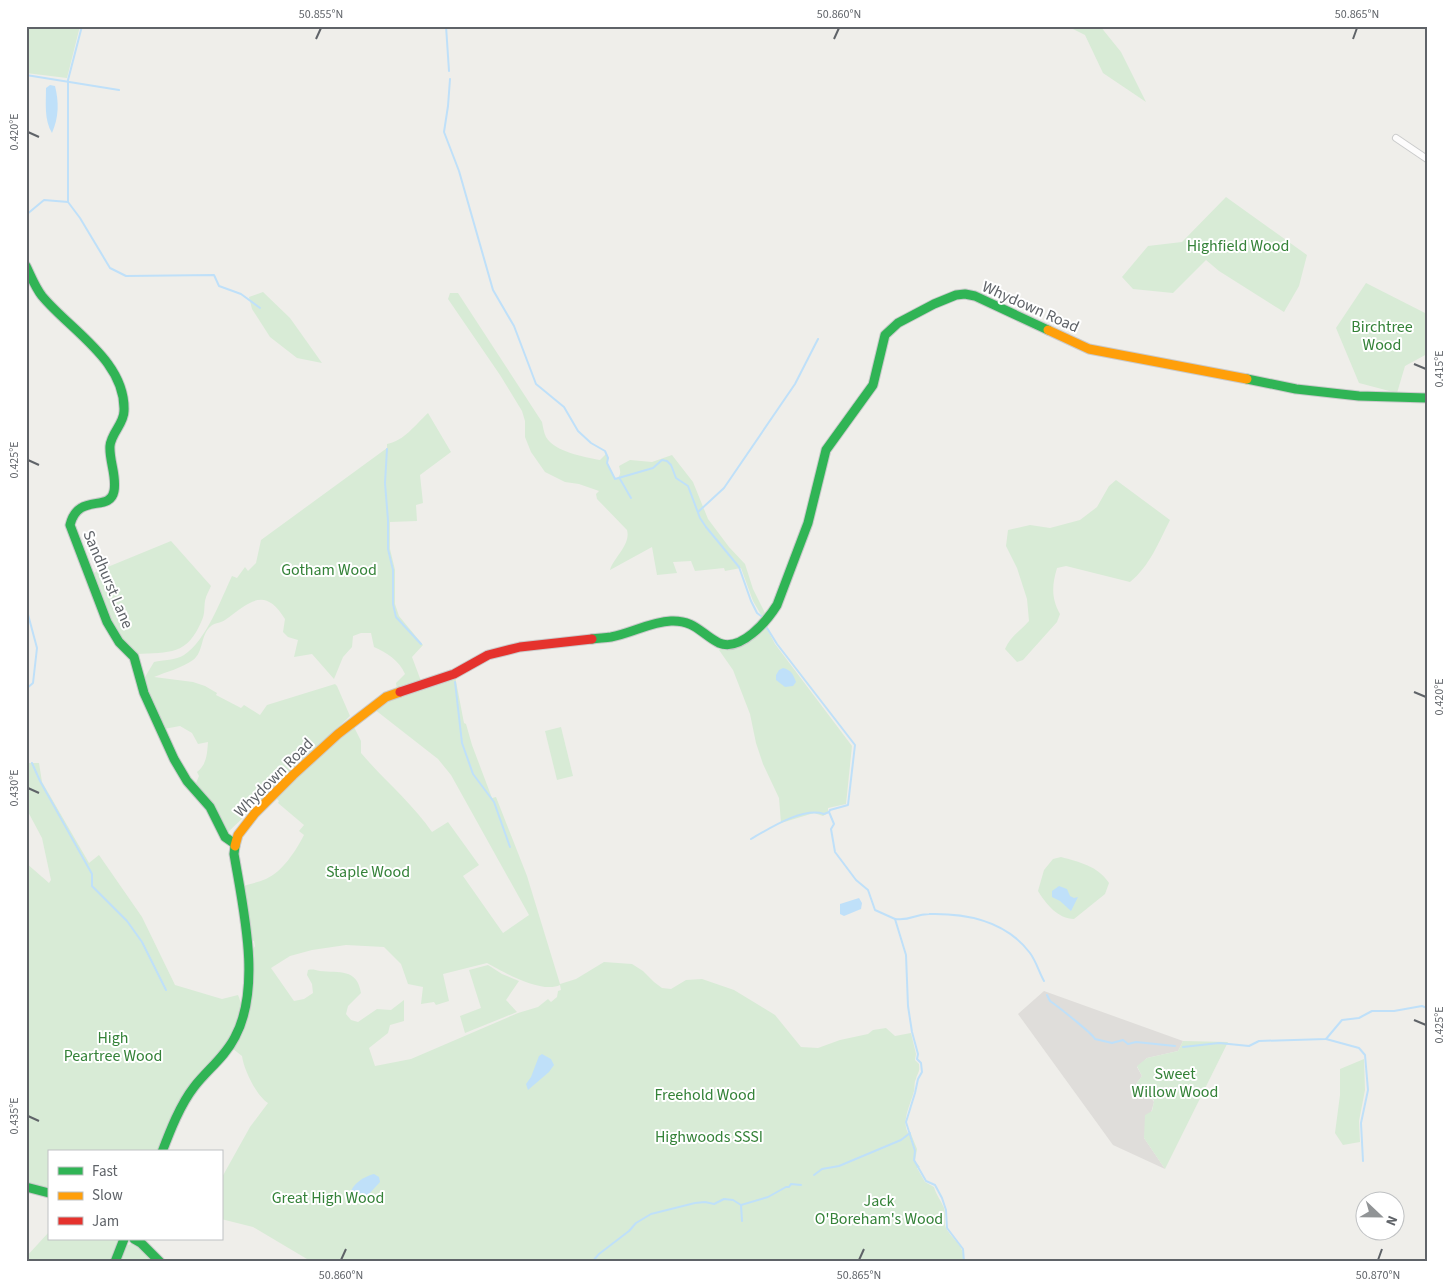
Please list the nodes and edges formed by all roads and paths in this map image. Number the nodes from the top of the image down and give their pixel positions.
1 (1396, 138) dead end
2 (1427, 159) edge
3 (26, 266) edge
4 (1427, 398) edge
5 (234, 844) junction
6 (163, 1150) edge
7 (26, 1187) edge
8 (48, 1193) edge
9 (124, 1240) edge
10 (136, 1240) edge
11 (115, 1262) edge
12 (160, 1262) edge

1 - 2 street
3 - 5 street, Sandhurst Lane
4 - 5 street, Whydown Road
5 - 6 street
7 - 8 street
9 - 11 street
10 - 12 street

